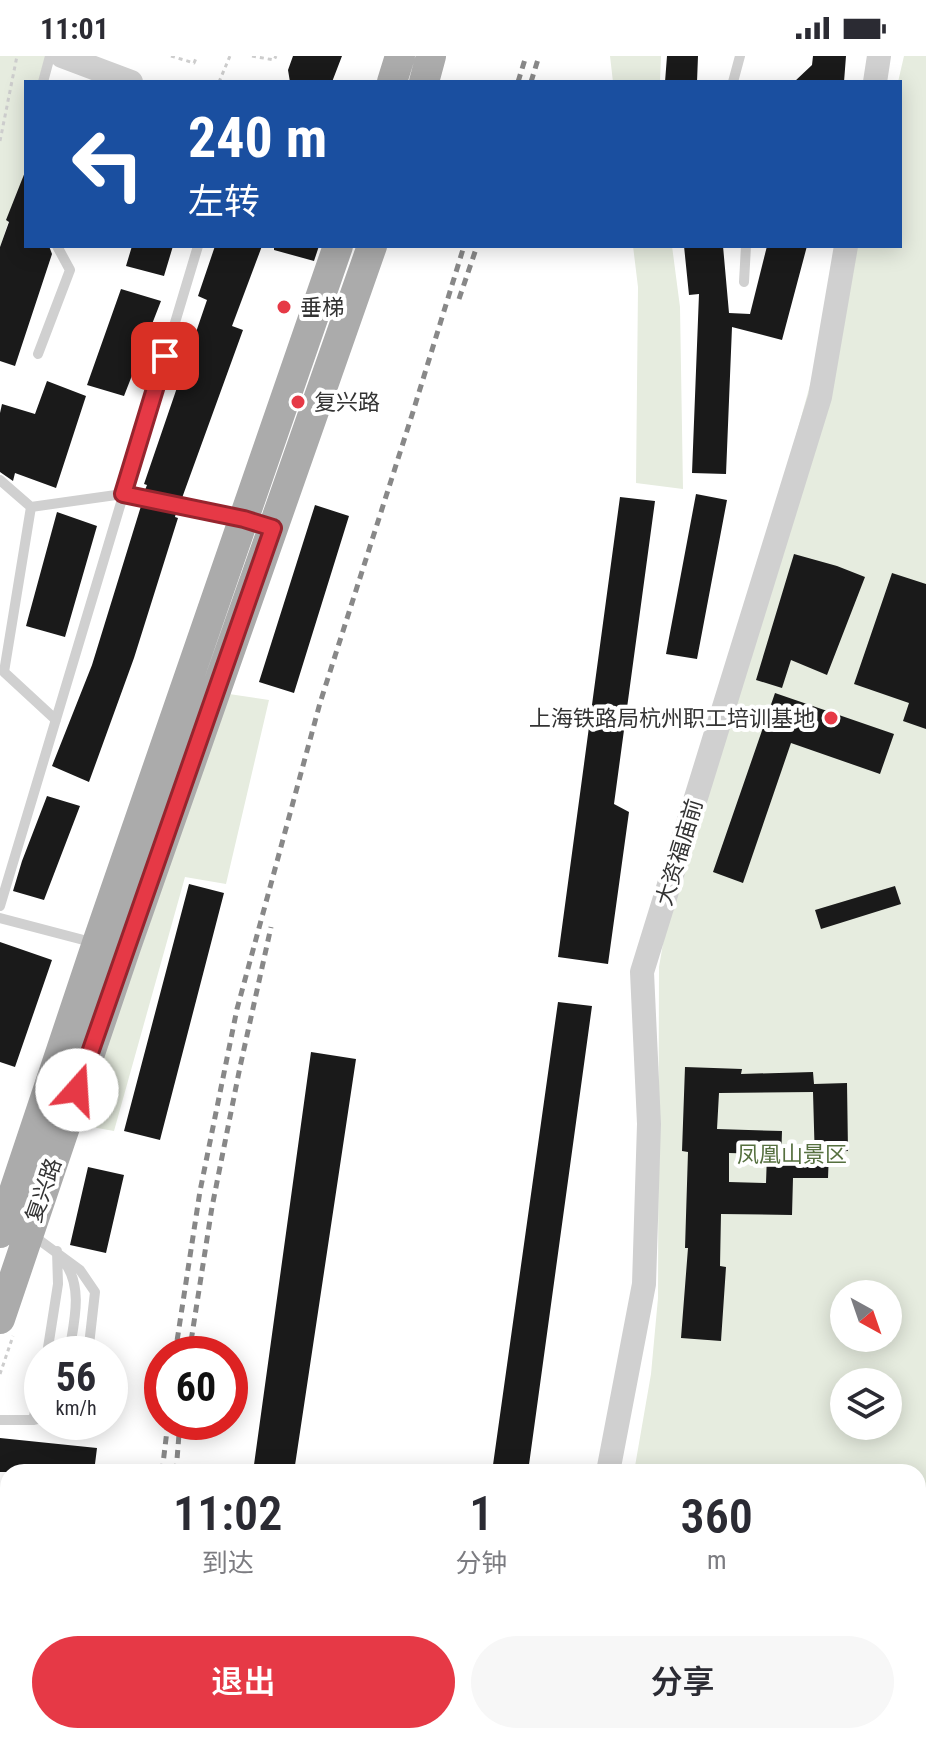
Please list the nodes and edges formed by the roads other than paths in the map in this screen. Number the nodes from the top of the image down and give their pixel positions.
1 (50, 56) edge
2 (62, 56) edge
3 (400, 56) edge
4 (431, 56) edge
5 (740, 56) edge
6 (879, 56) edge
7 (44, 80) edge
8 (126, 80) edge
9 (393, 80) edge
10 (425, 80) edge
11 (734, 80) edge
12 (875, 80) edge
13 (58, 248) edge
14 (197, 248) edge
15 (337, 248) edge
16 (371, 248) edge
17 (746, 248) edge
18 (846, 248) edge
19 (744, 282) dead end
20 (38, 354) dead end
21 (0, 480) edge
22 (123, 494) junction
23 (31, 507) junction
24 (244, 519) junction
25 (273, 528) junction
26 (56, 720) junction
27 (0, 906) edge
28 (0, 918) edge
29 (111, 945) junction
30 (8, 1227) edge
31 (57, 1251) junction
32 (0, 1319) edge
33 (50, 1336) edge
34 (71, 1336) edge
35 (90, 1336) edge
36 (24, 1419) edge
37 (0, 1420) edge
38 (610, 1464) edge

1 - 7 lane
2 - 8 street
3 - 9 main road
4 - 10 main road
5 - 11 lane
6 - 12 street
13 - 20 lane
14 - 22 lane
15 - 24 main road, 复兴路
16 - 25 main road, 复兴路
17 - 19 lane
18 - 38 street, 大资福庙前
21 - 23 lane
22 - 23 lane
22 - 24 lane
22 - 26 lane
23 - 26 lane
24 - 25 lane
24 - 29 main road, 复兴路
25 - 29 main road, 复兴路
26 - 27 lane
28 - 29 lane
29 - 30 main road, 复兴路
30 - 31 lane
30 - 32 main road, 复兴路
31 - 33 lane
31 - 34 lane
31 - 35 lane
36 - 37 lane

